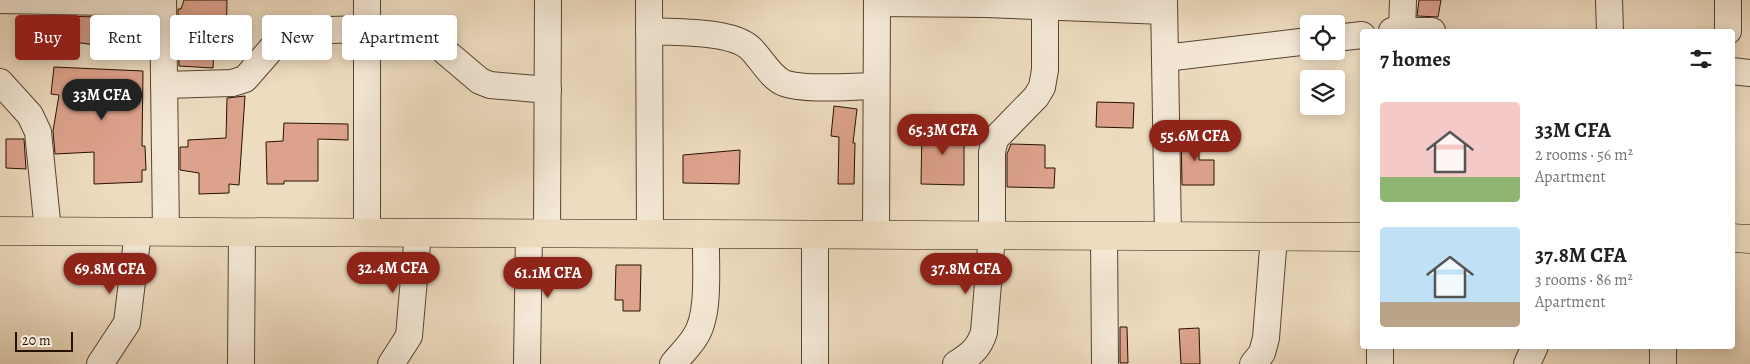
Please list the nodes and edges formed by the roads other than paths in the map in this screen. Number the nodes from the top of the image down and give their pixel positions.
1 (0, 0) edge
2 (47, 0) edge
3 (367, 0) edge
4 (548, 0) edge
5 (649, 0) edge
6 (1403, 0) edge
7 (1609, 0) edge
8 (1728, 0) edge
9 (163, 1) edge
10 (877, 2) edge
11 (986, 2) edge
12 (1164, 5) edge
13 (1046, 7) junction
14 (367, 15) edge
15 (1398, 29) edge
16 (1610, 29) edge
17 (1728, 29) edge
18 (342, 30) edge
19 (649, 31) junction
20 (1360, 35) edge
21 (1345, 37) edge
22 (1300, 42) edge
23 (1165, 58) junction
24 (367, 60) edge
25 (456, 60) edge
26 (1735, 71) edge
27 (1750, 73) edge
28 (0, 82) edge
29 (164, 85) junction
30 (876, 86) junction
31 (548, 90) junction
32 (0, 231) edge
33 (48, 231) junction
34 (138, 232) junction
35 (166, 232) junction
36 (242, 232) junction
37 (367, 232) junction
38 (418, 233) junction
39 (538, 233) junction
40 (650, 234) junction
41 (706, 234) junction
42 (815, 234) junction
43 (876, 235) junction
44 (992, 235) junction
45 (1104, 236) junction
46 (1168, 236) junction
47 (1274, 236) junction
48 (1360, 237) edge
49 (1735, 238) edge
50 (1750, 238) edge
51 (1380, 349) edge
52 (1534, 349) edge
53 (1663, 349) edge
54 (100, 364) edge
55 (241, 364) edge
56 (391, 364) edge
57 (526, 364) edge
58 (673, 364) edge
59 (814, 364) edge
60 (956, 364) edge
61 (1105, 364) edge
62 (1253, 364) edge
63 (1380, 364) edge
64 (1527, 364) edge
65 (1663, 364) edge

1 - 2 street
2 - 9 street
3 - 14 street
4 - 31 street
5 - 19 street
6 - 15 street
7 - 16 street
8 - 17 street
9 - 29 street
10 - 11 street
10 - 30 street
11 - 13 street
12 - 13 street
12 - 23 street
13 - 44 street
18 - 29 street
19 - 30 street
19 - 40 street
20 - 21 street
22 - 23 street
23 - 46 street
24 - 37 street
25 - 31 street
26 - 27 street
28 - 33 street
29 - 35 street
30 - 43 street
31 - 39 street
32 - 33 main road
33 - 34 main road
34 - 35 main road
34 - 54 street
35 - 36 main road
36 - 37 main road
36 - 55 street
37 - 38 main road
38 - 39 main road
38 - 56 street
39 - 40 main road
39 - 57 street
40 - 41 main road
41 - 42 main road
41 - 58 street
42 - 43 main road
42 - 59 street
43 - 44 main road
44 - 45 main road
44 - 60 street
45 - 46 main road
45 - 61 street
46 - 47 main road
47 - 48 main road
47 - 62 street
49 - 50 main road
51 - 63 street
52 - 64 street
53 - 65 street

